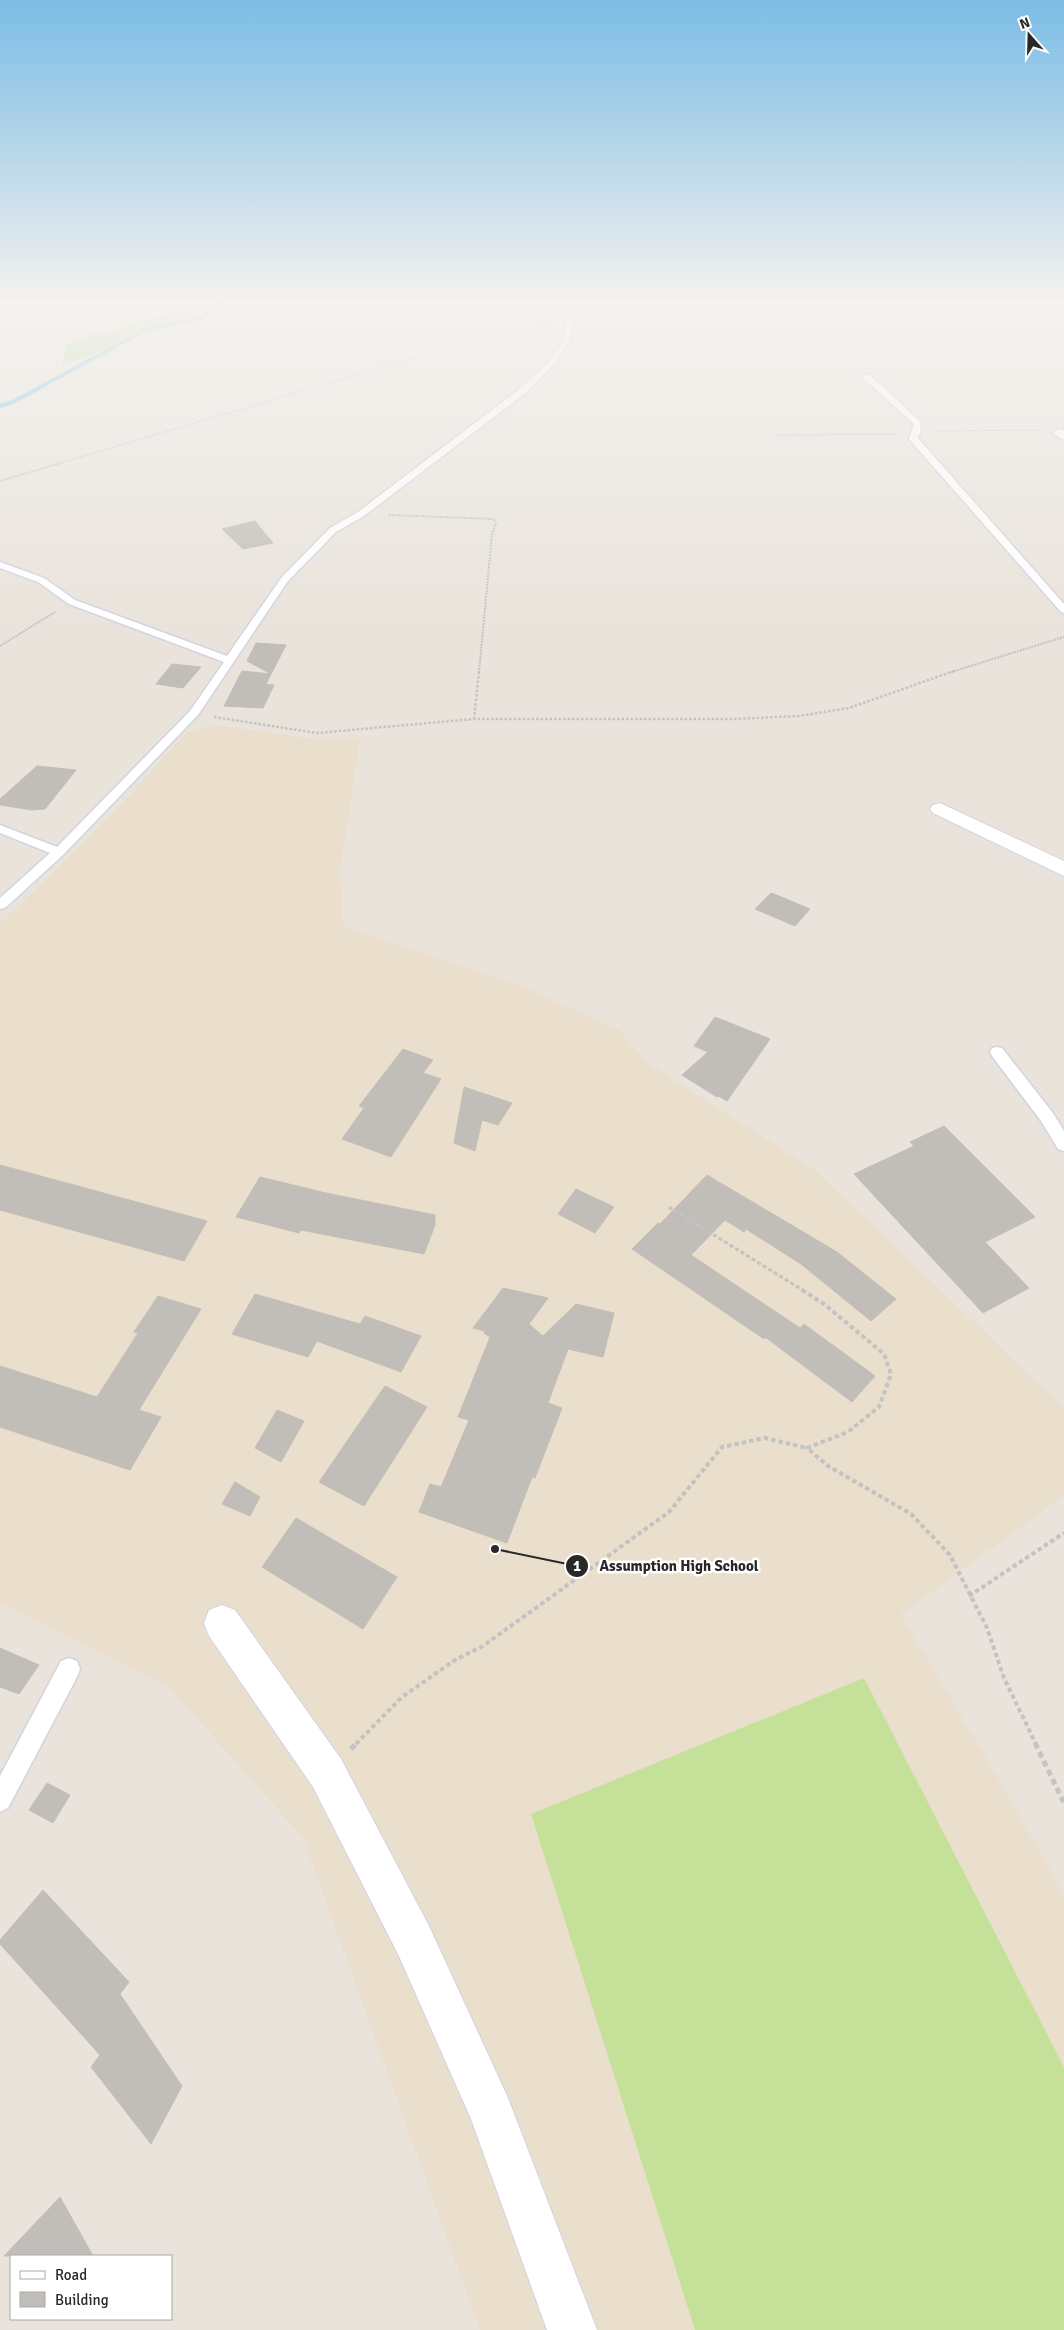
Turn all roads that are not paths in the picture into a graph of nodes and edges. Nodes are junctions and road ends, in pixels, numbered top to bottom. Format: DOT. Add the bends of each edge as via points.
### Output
graph roads {
  1 [pos="495,412"];
  2 [pos="905,412"];
  3 [pos="0,565"];
  4 [pos="1064,610"];
  5 [pos="231,661"];
  6 [pos="940,808"];
  7 [pos="0,829"];
  8 [pos="59,852"];
  9 [pos="1064,869"];
  10 [pos="0,905"];
  11 [pos="997,1052"];
  12 [pos="1064,1145"];
  13 [pos="222,1623"];
  14 [pos="69,1669"];
  15 [pos="0,1800"];
  16 [pos="572,2330"];
  1 -- 5 [label="lane" via="361,514 333,530 285,579"];
  2 -- 4 [label="lane" via="918,424 914,434"];
  3 -- 5 [label="lane" via="41,580 72,602"];
  5 -- 8 [label="lane" via="194,713"];
  6 -- 9 [label="street"];
  7 -- 8 [label="lane"];
  8 -- 10 [label="lane"];
  11 -- 12 [label="lane"];
  13 -- 16 [label="street" via="327,1773 414,1941 492,2114"];
  14 -- 15 [label="lane"];
}
